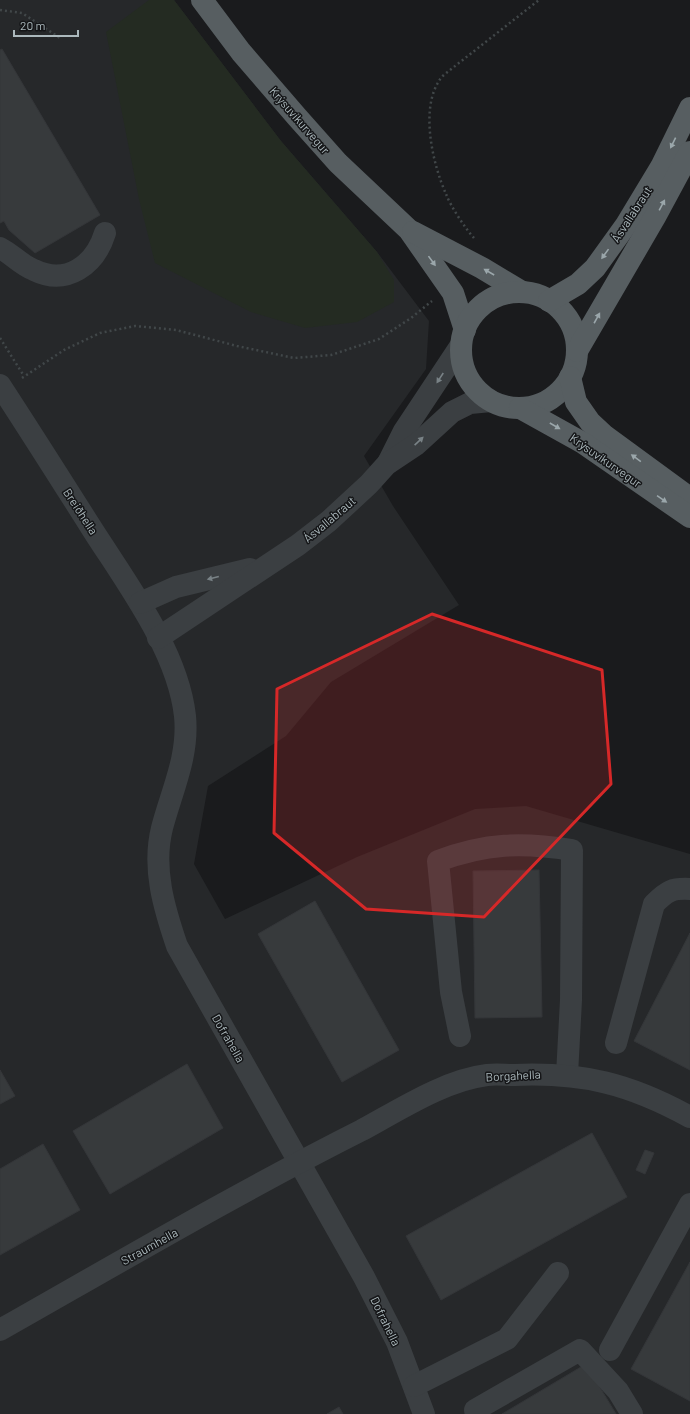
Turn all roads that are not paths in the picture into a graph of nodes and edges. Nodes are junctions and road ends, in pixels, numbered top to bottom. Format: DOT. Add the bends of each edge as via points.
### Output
graph roads {
  1 [pos="202,0"];
  2 [pos="690,108"];
  3 [pos="690,152"];
  4 [pos="409,230"];
  5 [pos="105,233"];
  6 [pos="0,248"];
  7 [pos="522,292"];
  8 [pos="549,301"];
  9 [pos="463,337"];
  10 [pos="577,351"];
  11 [pos="570,377"];
  12 [pos="1,389"];
  13 [pos="492,401"];
  14 [pos="520,408"];
  15 [pos="387,464"];
  16 [pos="690,498"];
  17 [pos="690,517"];
  18 [pos="265,565"];
  19 [pos="140,603"];
  20 [pos="158,638"];
  21 [pos="690,889"];
  22 [pos="460,1036"];
  23 [pos="616,1043"];
  24 [pos="567,1075"];
  25 [pos="690,1117"];
  26 [pos="299,1161"];
  27 [pos="690,1204"];
  28 [pos="558,1273"];
  29 [pos="0,1330"];
  30 [pos="610,1350"];
  31 [pos="414,1386"];
  32 [pos="424,1414"];
  33 [pos="476,1414"];
  34 [pos="632,1414"];
  1 -- 4 [label="main road, Krýsuvíkurvegur" via="241,52 317,140"];
  2 -- 8 [label="main road, Ásvallabraut, one-way" via="661,167 626,225 599,262 578,284"];
  10 -- 3 [label="main road, Ásvallabraut, one-way"];
  7 -- 4 [label="main road, Krýsuvíkurvegur, one-way"];
  4 -- 9 [label="main road, Krýsuvíkurvegur, one-way" via="448,286 456,302"];
  5 -- 6 [label="street" via="95,256 86,265 64,275 43,274 33,270"];
  7 -- 8 [label="main road" via="541,296"];
  7 -- 9 [label="main road" via="504,294 489,300 473,315"];
  8 -- 10 [label="main road" via="562,311 570,323"];
  9 -- 13 [label="main road" via="462,360 466,375 479,393"];
  9 -- 15 [label="street, Ásvallabraut, one-way" via="404,431"];
  10 -- 11 [label="main road"];
  11 -- 14 [label="main road" via="564,387 550,399"];
  16 -- 11 [label="main road, Krýsuvíkurvegur, one-way" via="590,422 576,402"];
  12 -- 19 [label="street, Breiðhella"];
  13 -- 14 [label="main road"];
  15 -- 13 [label="street, Ásvallabraut, one-way" via="417,444 452,412 470,403"];
  14 -- 17 [label="main road, Krýsuvíkurvegur, one-way" via="583,443"];
  15 -- 18 [label="street, Ásvallabraut" via="329,521 298,545"];
  18 -- 19 [label="street, Ásvallabraut, one-way" via="176,587"];
  18 -- 20 [label="street, Ásvallabraut"];
  19 -- 20 [label="street, Breiðhella"];
  20 -- 26 [label="street, Dofrahella" via="180,686 185,718 185,750 162,829 159,854 159,882 166,914 177,946"];
  21 -- 23 [label="street" via="675,889 654,904"];
  22 -- 24 [label="street" via="451,992 438,861 466,850 504,845 544,845 572,850 571,1000"];
  24 -- 25 [label="street, Borgahella" via="600,1080 644,1094"];
  24 -- 26 [label="street, Borgahella" via="487,1075 448,1086"];
  26 -- 29 [label="street, Straumhella"];
  26 -- 31 [label="street, Dofrahella" via="397,1342"];
  27 -- 30 [label="street"];
  28 -- 31 [label="street" via="507,1339"];
  31 -- 32 [label="street, Dofrahella"];
  33 -- 34 [label="street" via="475,1410 580,1350 618,1391"];
}
